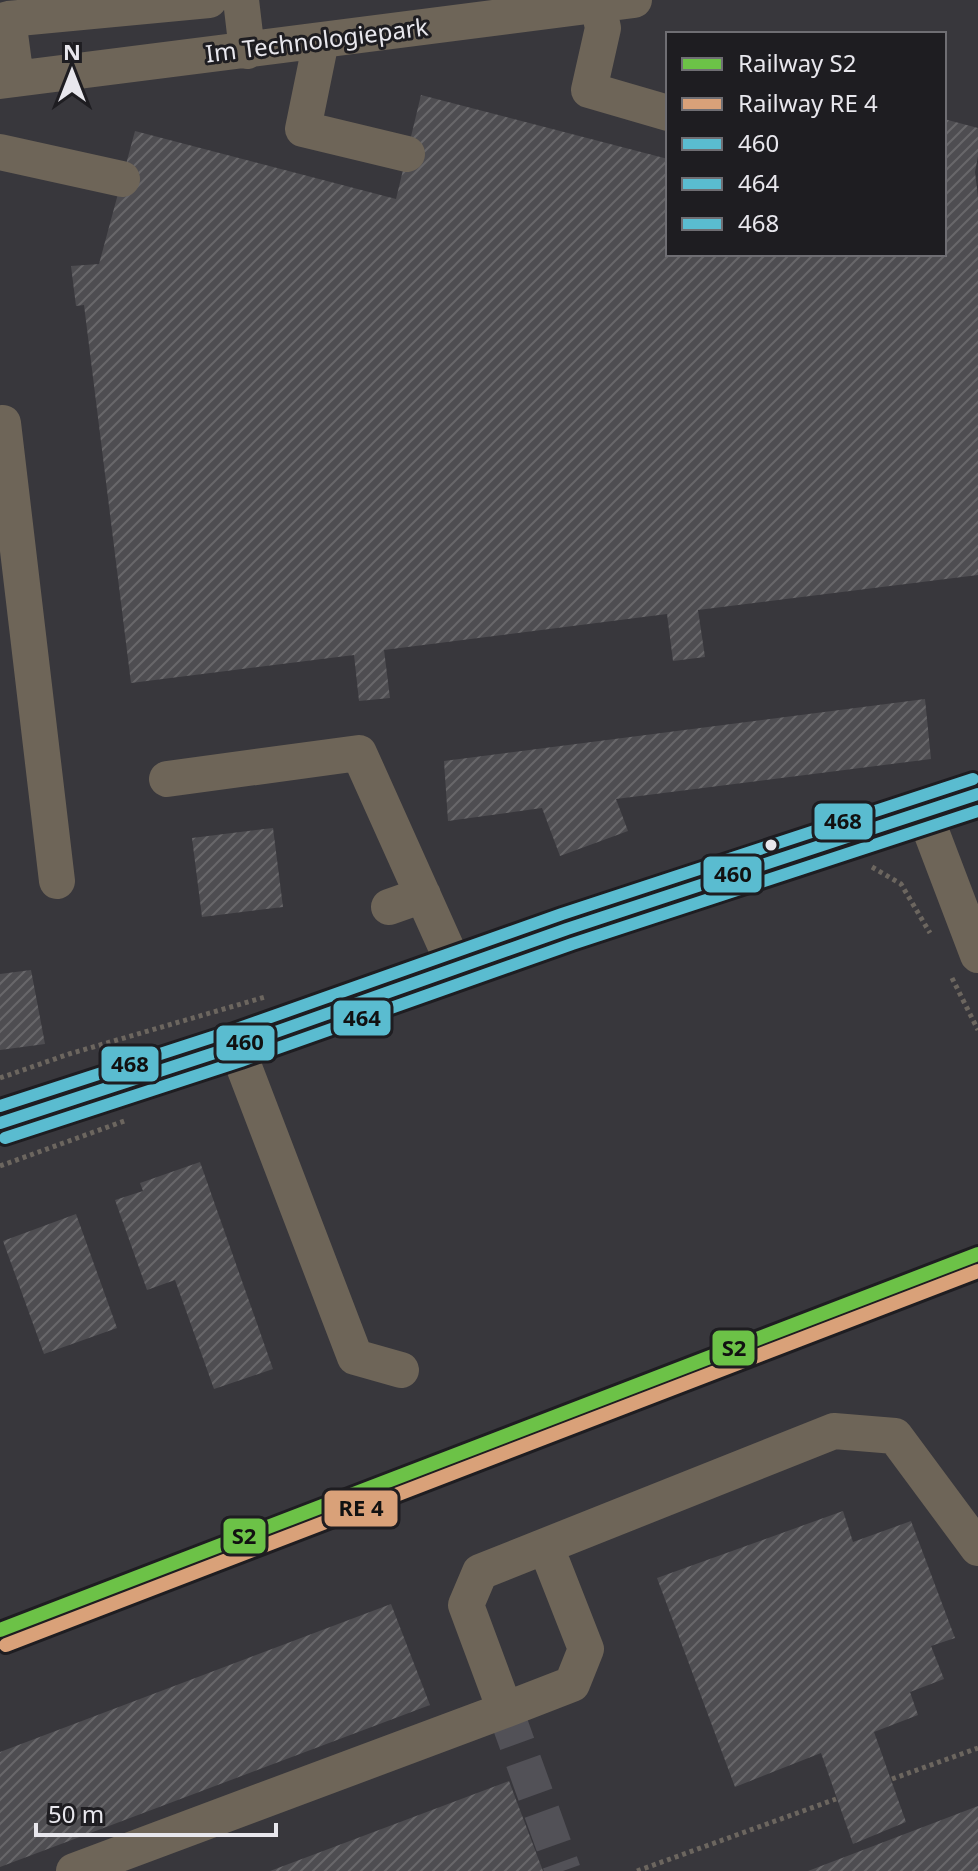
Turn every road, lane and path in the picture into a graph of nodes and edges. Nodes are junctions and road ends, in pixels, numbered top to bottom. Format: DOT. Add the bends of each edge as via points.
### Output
graph roads {
  1 [pos="209,0"];
  2 [pos="241,0"];
  3 [pos="454,0"];
  4 [pos="623,1"];
  5 [pos="523,10"];
  6 [pos="321,41"];
  7 [pos="247,51"];
  8 [pos="8,80"];
  9 [pos="666,112"];
  10 [pos="0,152"];
  11 [pos="407,154"];
  12 [pos="122,179"];
  13 [pos="3,423"];
  14 [pos="167,779"];
  15 [pos="978,794"];
  16 [pos="924,813"];
  17 [pos="872,867"];
  18 [pos="57,881"];
  19 [pos="931,934"];
  20 [pos="964,965"];
  21 [pos="455,967"];
  22 [pos="978,1030"];
  23 [pos="236,1046"];
  24 [pos="0,1123"];
  25 [pos="401,1370"];
  26 [pos="546,1547"];
  27 [pos="978,1548"];
  28 [pos="505,1710"];
  29 [pos="978,1748"];
  30 [pos="892,1779"];
  31 [pos="836,1799"];
  32 [pos="74,1871"];
  33 [pos="637,1871"];
  1 -- 8 [label="street" via="8,19"];
  2 -- 7 [label="street"];
  3 -- 5 [label="street"];
  4 -- 5 [label="street, Im Technologiepark"];
  4 -- 9 [label="street" via="603,28 589,90"];
  5 -- 6 [label="street, Im Technologiepark"];
  6 -- 7 [label="street, Im Technologiepark"];
  6 -- 11 [label="street" via="303,129"];
  7 -- 8 [label="street, Im Technologiepark"];
  10 -- 12 [label="street"];
  13 -- 18 [label="street"];
  14 -- 21 [label="street" via="359,753 406,901"];
  15 -- 16 [label="street"];
  16 -- 20 [label="street"];
  16 -- 21 [label="street"];
  17 -- 19 [label="path" via="901,884"];
  20 -- 22 [label="path"];
  21 -- 23 [label="street"];
  23 -- 24 [label="street"];
  23 -- 25 [label="street" via="355,1357"];
  26 -- 27 [label="street" via="834,1431 895,1436"];
  26 -- 28 [label="street" via="480,1572 466,1605"];
  26 -- 28 [label="street" via="586,1649 572,1684"];
  28 -- 32 [label="street"];
  29 -- 30 [label="path"];
  31 -- 33 [label="path"];
}
